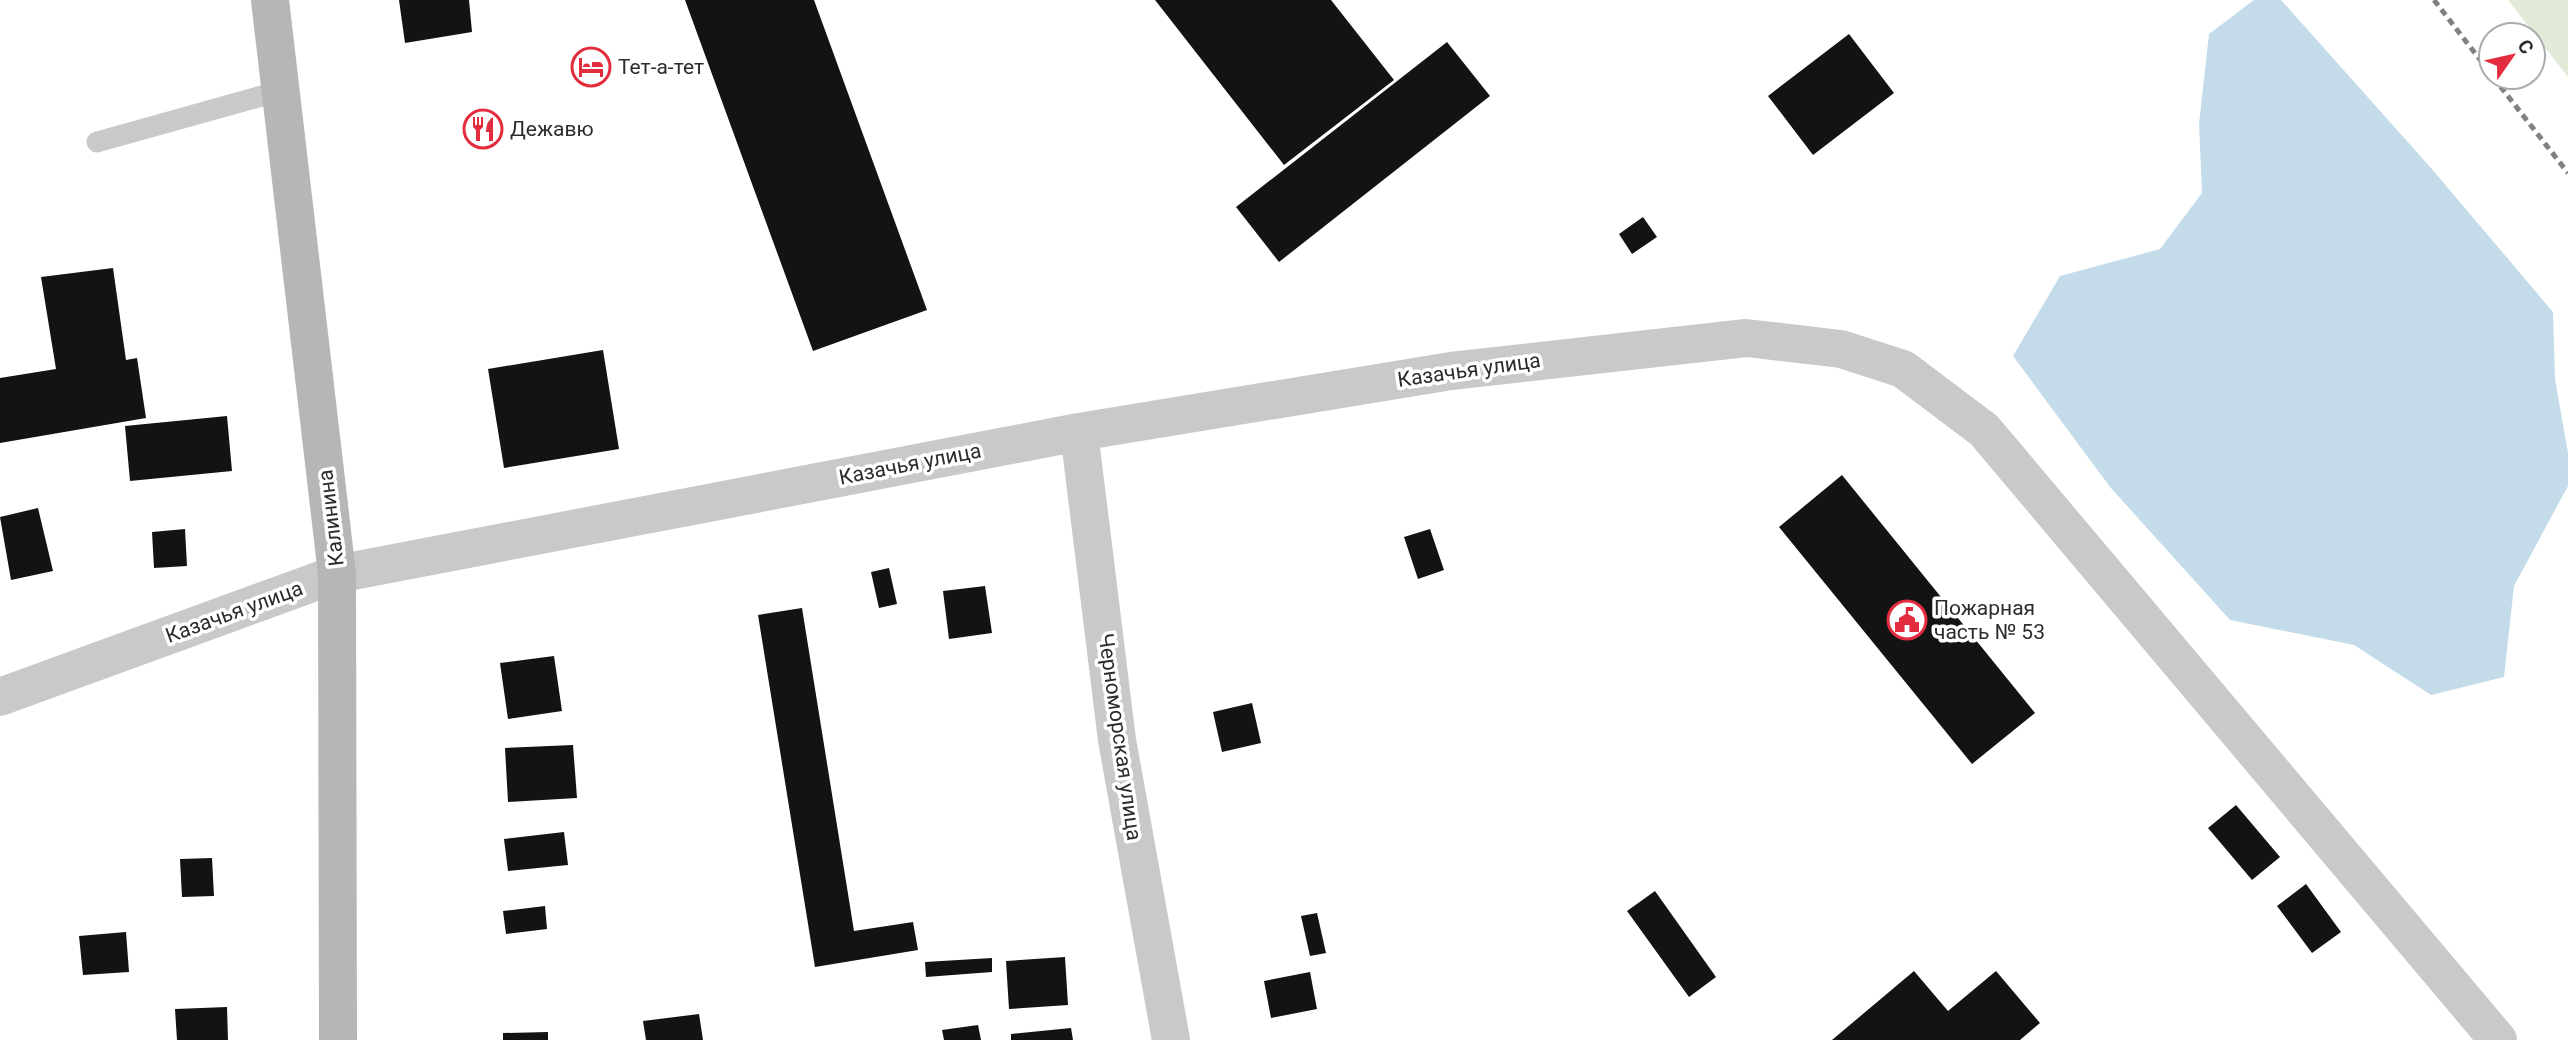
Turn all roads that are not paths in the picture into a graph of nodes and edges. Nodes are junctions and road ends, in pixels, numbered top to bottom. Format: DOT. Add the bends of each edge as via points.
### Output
graph roads {
  1 [pos="270,0"];
  2 [pos="280,91"];
  3 [pos="97,142"];
  4 [pos="1079,432"];
  5 [pos="337,574"];
  6 [pos="0,697"];
  7 [pos="338,1040"];
  8 [pos="1171,1040"];
  9 [pos="2498,1040"];
  1 -- 2 [label="street, Калинина"];
  2 -- 3 [label="lane"];
  2 -- 5 [label="street, Калинина"];
  4 -- 5 [label="street, Казачья улица"];
  4 -- 8 [label="street, Черноморская улица" via="1117,740"];
  4 -- 9 [label="street, Казачья улица" via="1451,371 1732,339 1841,349 1903,369 1984,430"];
  5 -- 6 [label="street, Казачья улица"];
  5 -- 7 [label="street, Калинина"];
}
